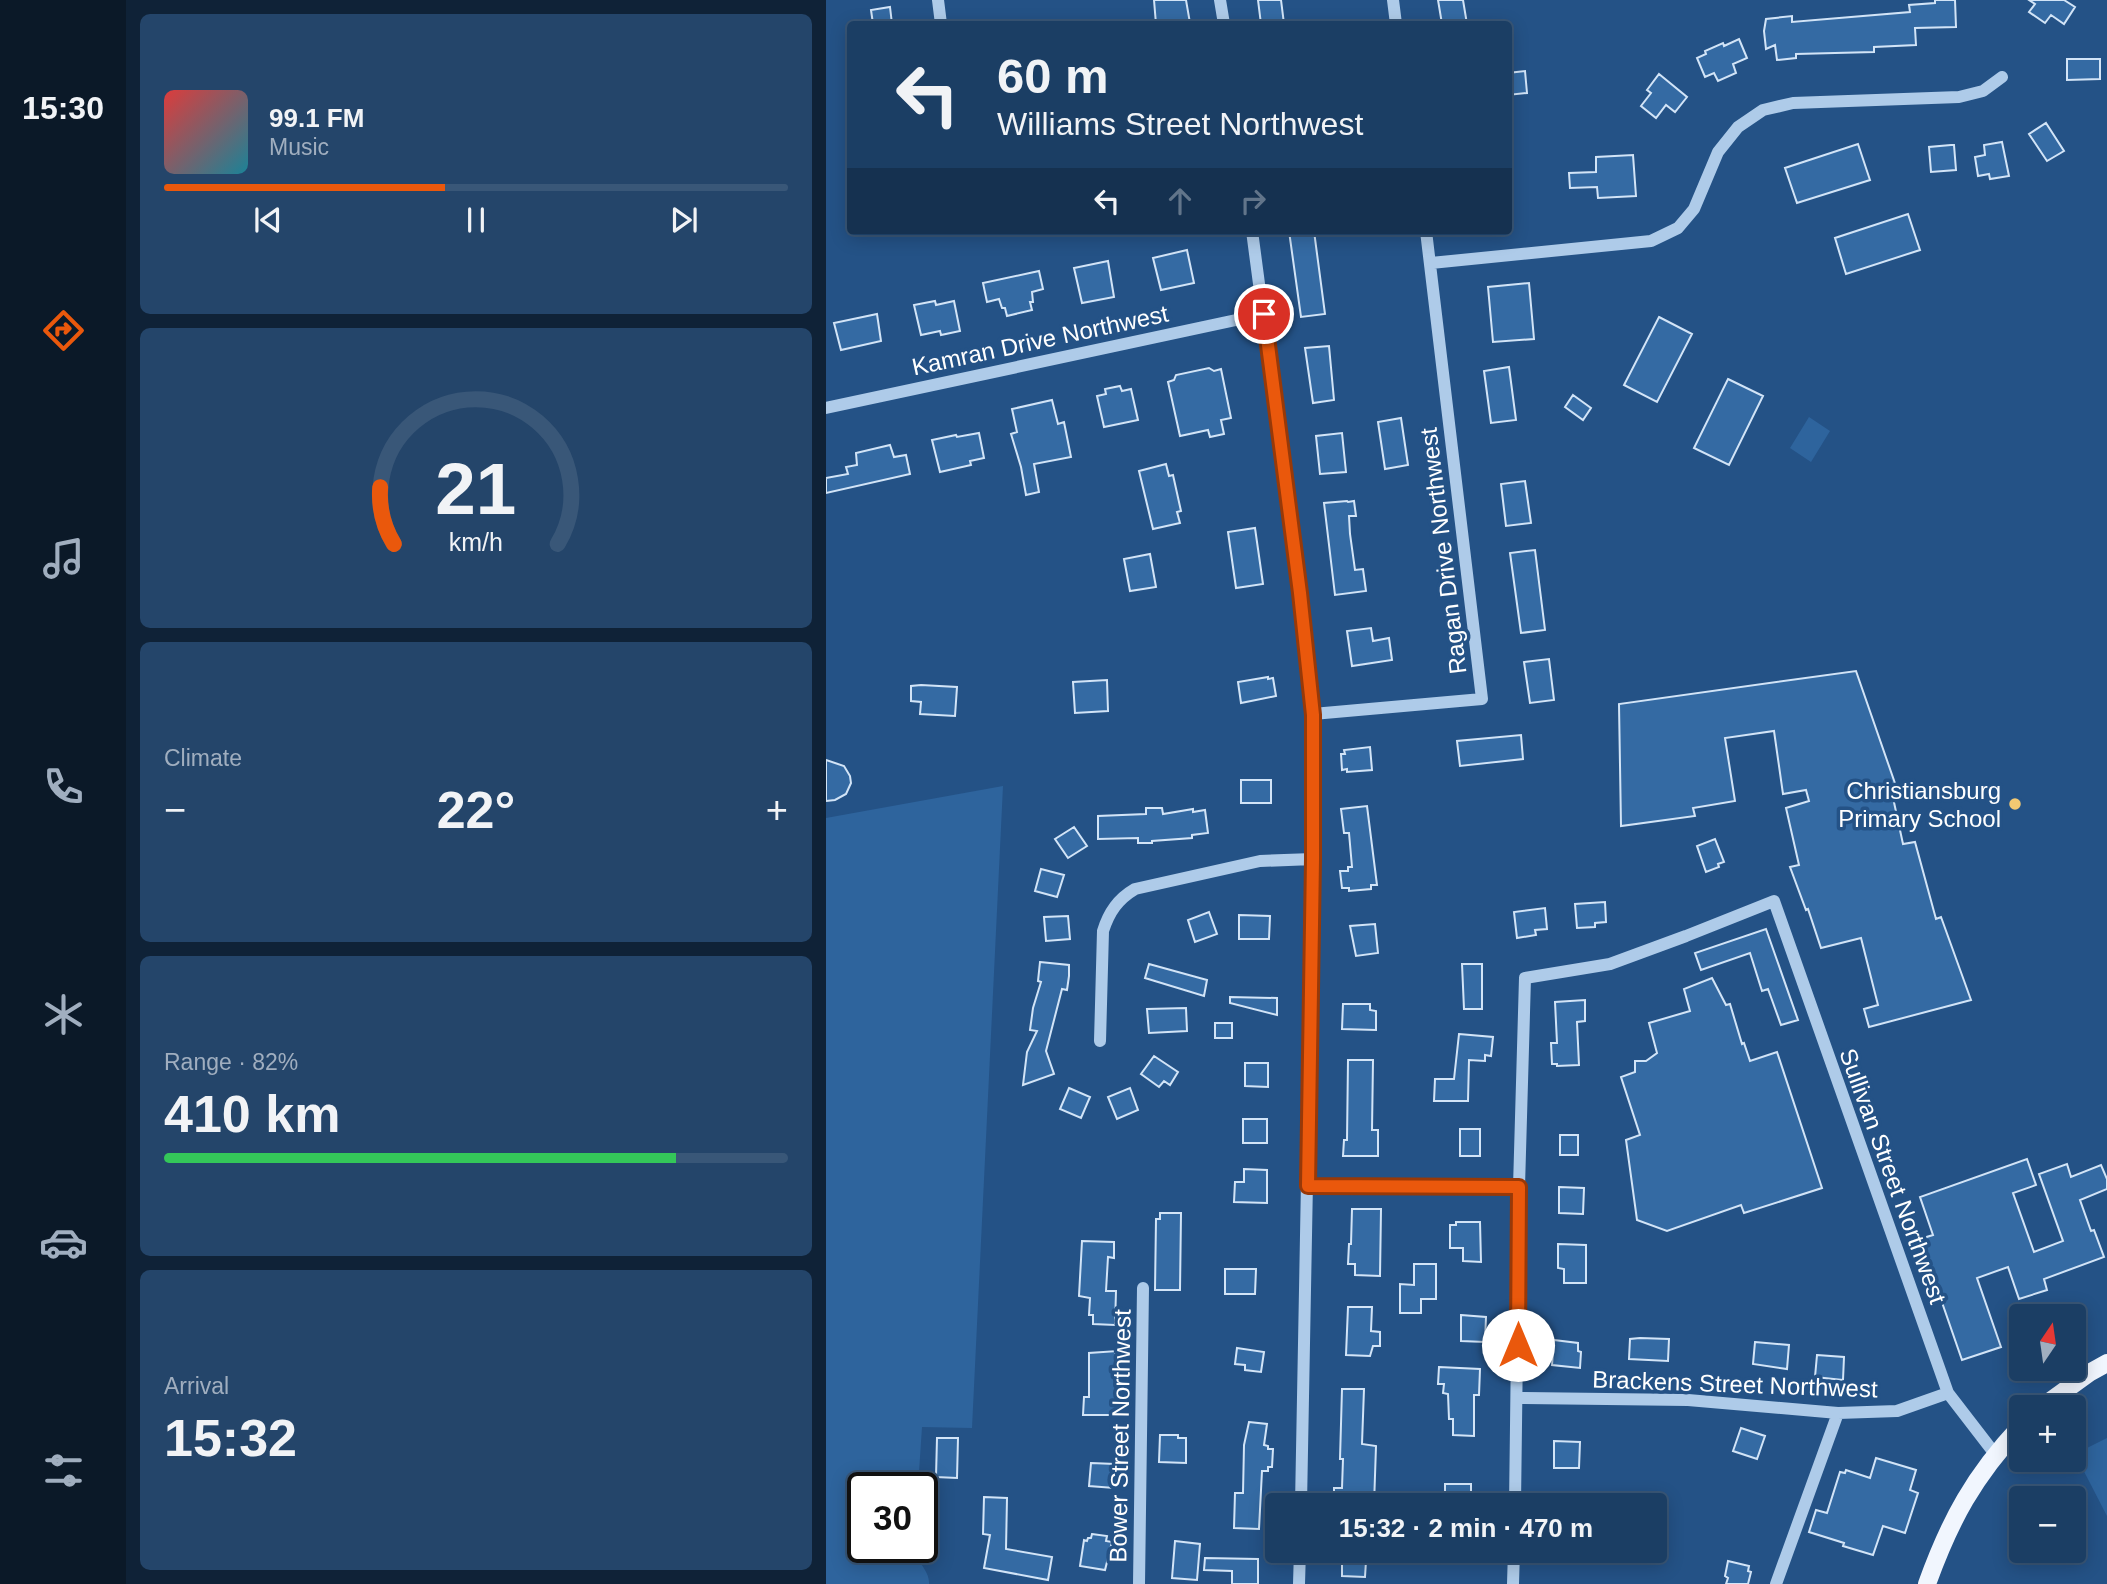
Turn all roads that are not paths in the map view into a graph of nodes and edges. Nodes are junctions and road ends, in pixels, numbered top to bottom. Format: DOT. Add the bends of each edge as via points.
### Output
graph roads {
  1 [pos="938,0"];
  2 [pos="1220,0"];
  3 [pos="1392,0"];
  4 [pos="941,21"];
  5 [pos="1224,21"];
  6 [pos="1396,21"];
  7 [pos="2002,77"];
  8 [pos="1253,235"];
  9 [pos="1427,235"];
  10 [pos="1431,263"];
  11 [pos="1264,314"];
  12 [pos="826,408"];
  13 [pos="1313,715"];
  14 [pos="1313,859"];
  15 [pos="1100,1041"];
  16 [pos="1308,1186"];
  17 [pos="1519,1187"];
  18 [pos="1143,1288"];
  19 [pos="2107,1363"];
  20 [pos="1948,1394"];
  21 [pos="2059,1395"];
  22 [pos="1518,1398"];
  23 [pos="1838,1413"];
  24 [pos="2009,1439"];
  25 [pos="1995,1454"];
  26 [pos="1301,1493"];
  27 [pos="1515,1493"];
  28 [pos="1300,1563"];
  29 [pos="1514,1563"];
  30 [pos="1139,1584"];
  31 [pos="1299,1584"];
  32 [pos="1513,1584"];
  33 [pos="1776,1584"];
  34 [pos="1927,1584"];
  1 -- 4 [label="street"];
  2 -- 5 [label="street"];
  3 -- 6 [label="street"];
  7 -- 10 [label="street" via="1983,91 1959,97 1793,103 1763,110 1738,127 1718,152 1694,209 1678,228 1651,241"];
  8 -- 11 [label="street"];
  9 -- 10 [label="street, Ragan Drive Northwest"];
  10 -- 13 [label="street, Ragan Drive Northwest" via="1482,699"];
  11 -- 12 [label="street, Kamran Drive Northwest"];
  11 -- 13 [label="street"];
  13 -- 14 [label="street"];
  14 -- 15 [label="street" via="1260,861 1124,895 1103,931"];
  14 -- 16 [label="street"];
  16 -- 17 [label="street"];
  16 -- 26 [label="street"];
  17 -- 20 [label="street, Sullivan Street Northwest" via="1525,978 1610,964 1774,901"];
  17 -- 22 [label="street"];
  18 -- 30 [label="street, Bower Street Northwest"];
  19 -- 21 [label="main road"];
  20 -- 23 [label="street, Brackens Street Northwest" via="1897,1411"];
  20 -- 25 [label="street, Sullivan Street Northwest"];
  22 -- 23 [label="street, Brackens Street Northwest" via="1688,1400"];
  22 -- 27 [label="street"];
  23 -- 33 [label="street"];
  24 -- 25 [label="main road"];
  25 -- 34 [label="main road" via="1950,1526"];
  28 -- 31 [label="street"];
  29 -- 32 [label="street"];
}
